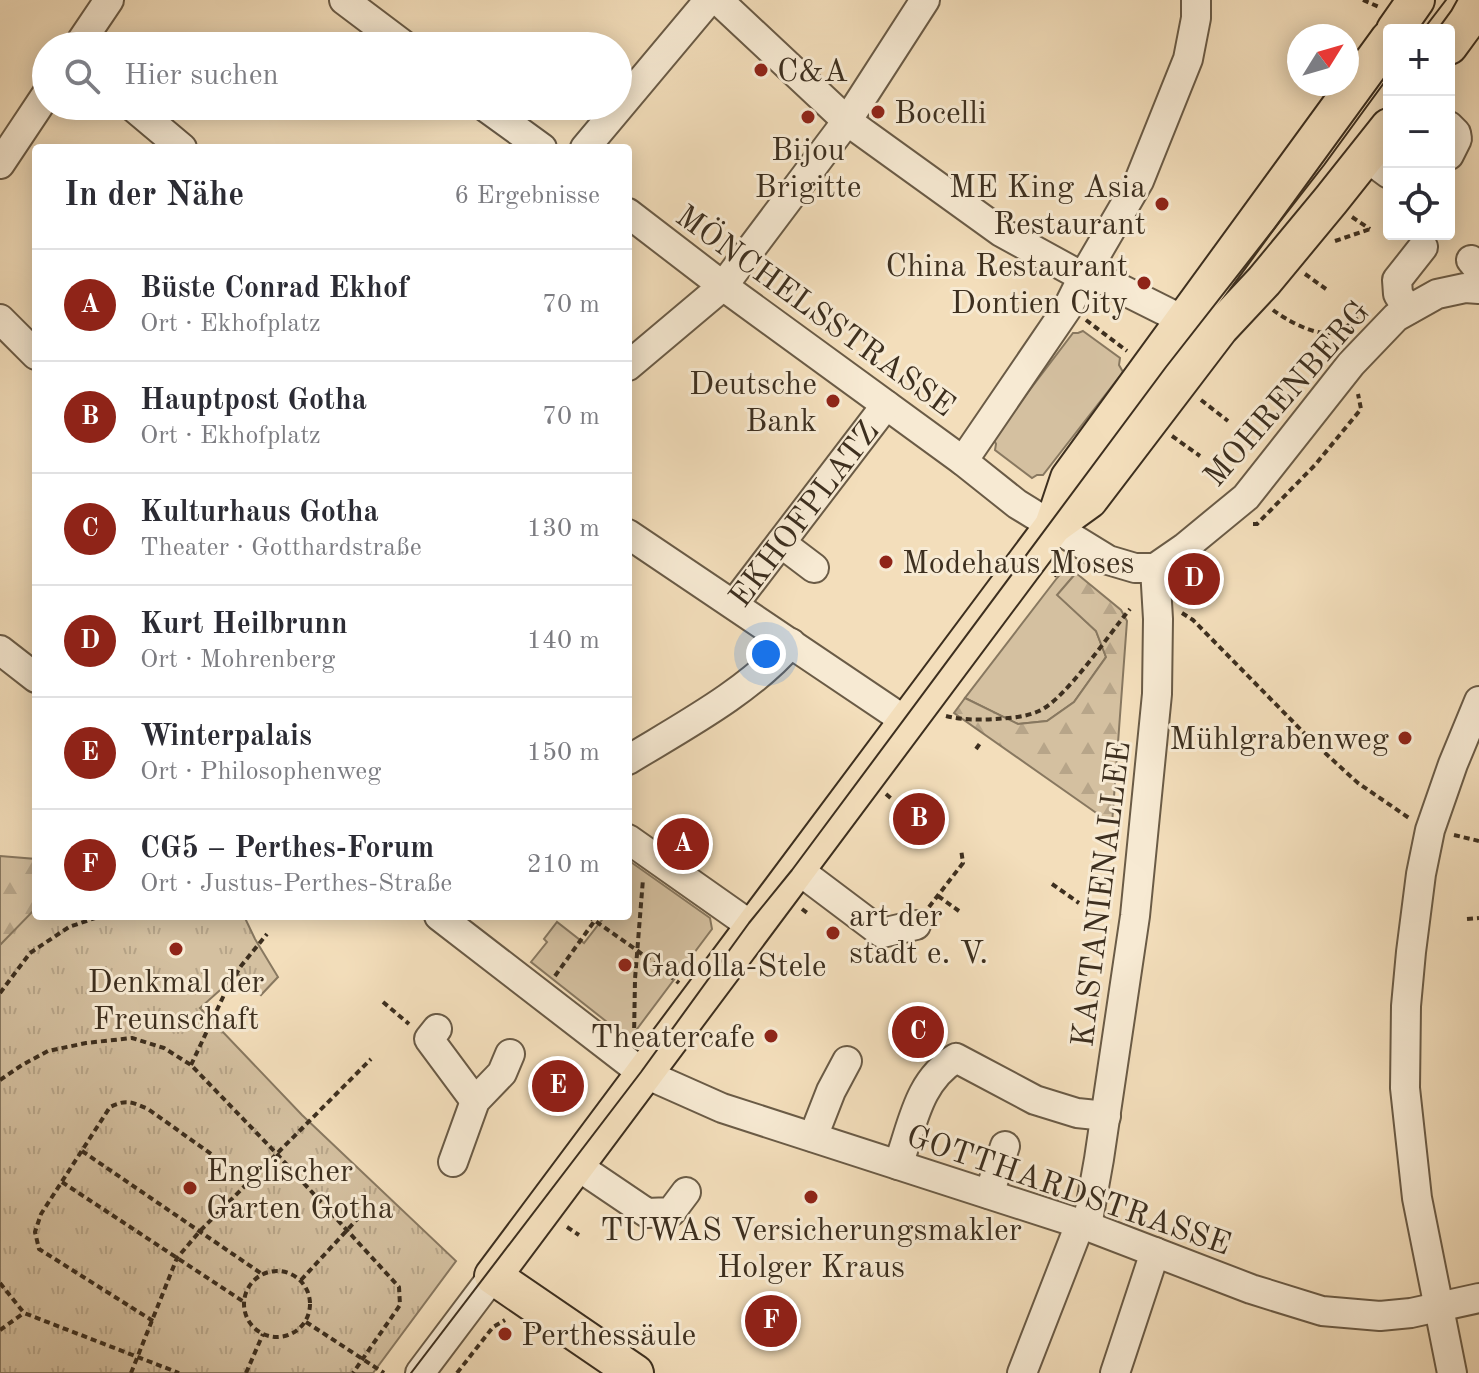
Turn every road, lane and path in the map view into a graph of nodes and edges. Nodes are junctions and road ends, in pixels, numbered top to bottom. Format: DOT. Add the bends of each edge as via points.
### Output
graph roads {
  1 [pos="109,0"];
  2 [pos="344,0"];
  3 [pos="709,0"];
  4 [pos="718,0"];
  5 [pos="925,0"];
  6 [pos="1196,0"];
  7 [pos="1416,0"];
  8 [pos="1399,24"];
  9 [pos="87,32"];
  10 [pos="386,32"];
  11 [pos="1383,48"];
  12 [pos="632,92"];
  13 [pos="32,116"];
  14 [pos="149,120"];
  15 [pos="608,120"];
  16 [pos="847,121"];
  17 [pos="503,137"];
  18 [pos="177,144"];
  19 [pos="528,144"];
  20 [pos="588,144"];
  21 [pos="1383,146"];
  22 [pos="0,164"];
  23 [pos="1377,166"];
  24 [pos="632,216"];
  25 [pos="1362,223"];
  26 [pos="1336,242"];
  27 [pos="1423,247"];
  28 [pos="1302,271"];
  29 [pos="1083,277"];
  30 [pos="723,286"];
  31 [pos="1326,289"];
  32 [pos="1479,289"];
  33 [pos="1068,307"];
  34 [pos="1408,310"];
  35 [pos="1195,316"];
  36 [pos="0,319"];
  37 [pos="32,351"];
  38 [pos="1137,359"];
  39 [pos="632,363"];
  40 [pos="1199,399"];
  41 [pos="886,405"];
  42 [pos="1228,421"];
  43 [pos="1171,434"];
  44 [pos="1200,456"];
  45 [pos="963,461"];
  46 [pos="1053,526"];
  47 [pos="632,537"];
  48 [pos="781,543"];
  49 [pos="814,568"];
  50 [pos="1155,568"];
  51 [pos="734,604"];
  52 [pos="1130,609"];
  53 [pos="1158,609"];
  54 [pos="791,643"];
  55 [pos="0,650"];
  56 [pos="32,675"];
  57 [pos="1479,701"];
  58 [pos="899,716"];
  59 [pos="946,716"];
  60 [pos="981,742"];
  61 [pos="976,749"];
  62 [pos="632,758"];
  63 [pos="886,794"];
  64 [pos="893,800"];
  65 [pos="1430,830"];
  66 [pos="636,846"];
  67 [pos="961,849"];
  68 [pos="797,869"];
  69 [pos="1052,884"];
  70 [pos="938,896"];
  71 [pos="1079,903"];
  72 [pos="802,909"];
  73 [pos="959,911"];
  74 [pos="810,915"];
  75 [pos="1479,918"];
  76 [pos="1467,919"];
  77 [pos="89,920"];
  78 [pos="444,920"];
  79 [pos="595,920"];
  80 [pos="597,920"];
  81 [pos="916,925"];
  82 [pos="753,927"];
  83 [pos="267,934"];
  84 [pos="638,951"];
  85 [pos="0,993"];
  86 [pos="541,995"];
  87 [pos="700,999"];
  88 [pos="383,1002"];
  89 [pos="408,1022"];
  90 [pos="437,1029"];
  91 [pos="510,1054"];
  92 [pos="640,1057"];
  93 [pos="371,1059"];
  94 [pos="847,1061"];
  95 [pos="191,1065"];
  96 [pos="0,1080"];
  97 [pos="475,1101"];
  98 [pos="1106,1116"];
  99 [pos="813,1137"];
  100 [pos="1005,1146"];
  101 [pos="82,1151"];
  102 [pos="277,1154"];
  103 [pos="453,1162"];
  104 [pos="576,1165"];
  105 [pos="898,1165"];
  106 [pos="249,1181"];
  107 [pos="62,1182"];
  108 [pos="686,1192"];
  109 [pos="989,1194"];
  110 [pos="374,1201"];
  111 [pos="1083,1225"];
  112 [pos="567,1227"];
  113 [pos="346,1230"];
  114 [pos="200,1231"];
  115 [pos="579,1235"];
  116 [pos="1155,1252"];
  117 [pos="177,1258"];
  118 [pos="262,1274"];
  119 [pos="493,1276"];
  120 [pos="301,1280"];
  121 [pos="0,1283"];
  122 [pos="1479,1298"];
  123 [pos="244,1302"];
  124 [pos="1440,1306"];
  125 [pos="24,1313"];
  126 [pos="153,1321"];
  127 [pos="306,1321"];
  128 [pos="493,1327"];
  129 [pos="0,1330"];
  130 [pos="263,1334"];
  131 [pos="137,1357"];
  132 [pos="363,1359"];
  133 [pos="131,1373"];
  134 [pos="179,1373"];
  135 [pos="246,1373"];
  136 [pos="353,1373"];
  137 [pos="384,1373"];
  138 [pos="420,1373"];
  139 [pos="457,1373"];
  140 [pos="635,1373"];
  141 [pos="1022,1373"];
  142 [pos="1115,1373"];
  143 [pos="1452,1373"];
  1 -- 9 [label="street"];
  2 -- 10 [label="street"];
  3 -- 12 [label="street"];
  4 -- 16 [label="street"];
  5 -- 16 [label="street"];
  6 -- 29 [label="street" via="1188,59 1139,181"];
  7 -- 8 [label="main road"];
  11 -- 35 [label="main road"];
  13 -- 22 [label="street"];
  14 -- 18 [label="street"];
  15 -- 20 [label="street"];
  16 -- 29 [label="street" via="1001,232"];
  16 -- 30 [label="street"];
  17 -- 19 [label="street"];
  21 -- 23 [label="main road"];
  23 -- 35 [label="main road" via="1264,281"];
  24 -- 30 [label="street, MÖNCHELSSTRASSE"];
  25 -- 26 [label="path" via="1370,229"];
  27 -- 34 [label="street" via="1397,280"];
  28 -- 31 [label="path"];
  29 -- 33 [label="street"];
  29 -- 35 [label="street"];
  30 -- 39 [label="street"];
  30 -- 41 [label="street, MÖNCHELSSTRASSE"];
  32 -- 34 [label="street, MOHRENBERG" via="1437,294"];
  33 -- 38 [label="path"];
  33 -- 45 [label="street"];
  34 -- 50 [label="street, MOHRENBERG" via="1351,364 1246,497"];
  35 -- 46 [label="main road" via="1089,500"];
  36 -- 37 [label="street"];
  40 -- 42 [label="path"];
  41 -- 45 [label="street, MÖNCHELSSTRASSE"];
  41 -- 48 [label="street, EKHOFPLATZ"];
  43 -- 44 [label="path"];
  45 -- 46 [label="street, MÖNCHELSSTRASSE"];
  46 -- 50 [label="street" via="1108,560"];
  46 -- 58 [label="main road"];
  47 -- 51 [label="street"];
  48 -- 49 [label="street"];
  48 -- 51 [label="street, EKHOFPLATZ"];
  50 -- 53 [label="street, KASTANIENALLEE"];
  51 -- 54 [label="street, EKHOFPLATZ"];
  52 -- 59 [label="path" via="1065,691 1041,711 992,719"];
  53 -- 65 [label="path" via="1177,610 1193,620 1358,783"];
  53 -- 98 [label="street, KASTANIENALLEE" via="1157,694 1135,916"];
  54 -- 58 [label="street, EKHOFPLATZ"];
  54 -- 62 [label="street, EKHOFPLATZ" via="777,660 707,713"];
  55 -- 56 [label="street"];
  57 -- 65 [label="street"];
  58 -- 68 [label="main road"];
  60 -- 61 [label="path"];
  63 -- 64 [label="path"];
  65 -- 124 [label="street" via="1411,952 1405,1088 1417,1198"];
  66 -- 82 [label="street"];
  66 -- 84 [label="path"];
  67 -- 70 [label="path" via="963,863"];
  68 -- 81 [label="street" via="882,933"];
  68 -- 82 [label="main road"];
  69 -- 71 [label="path"];
  70 -- 73 [label="path"];
  70 -- 81 [label="path"];
  72 -- 74 [label="path"];
  75 -- 76 [label="path"];
  77 -- 85 [label="path" via="30,953"];
  78 -- 86 [label="street, GOTTHARDSTRASSE"];
  79 -- 86 [label="path"];
  80 -- 84 [label="path"];
  82 -- 87 [label="main road"];
  83 -- 95 [label="path" via="241,966"];
  84 -- 87 [label="path"];
  84 -- 92 [label="path"];
  86 -- 92 [label="street, GOTTHARDSTRASSE" via="625,1060"];
  87 -- 92 [label="main road"];
  88 -- 89 [label="path"];
  90 -- 97 [label="street" via="429,1039"];
  91 -- 97 [label="street" via="502,1073"];
  92 -- 99 [label="street, GOTTHARDSTRASSE" via="722,1108"];
  92 -- 104 [label="main road"];
  93 -- 102 [label="path"];
  94 -- 99 [label="street"];
  95 -- 96 [label="path" via="164,1048 132,1038 48,1051"];
  95 -- 102 [label="path"];
  97 -- 103 [label="street"];
  98 -- 105 [label="street" via="1035,1100 956,1058 931,1079"];
  98 -- 111 [label="street, KASTANIENALLEE"];
  99 -- 105 [label="street, GOTTHARDSTRASSE"];
  100 -- 109 [label="street"];
  101 -- 106 [label="path" via="110,1107 134,1102"];
  101 -- 107 [label="path"];
  101 -- 114 [label="path"];
  102 -- 106 [label="path"];
  102 -- 113 [label="path"];
  104 -- 108 [label="street" via="647,1213 671,1212"];
  104 -- 119 [label="main road"];
  105 -- 109 [label="street, GOTTHARDSTRASSE"];
  106 -- 114 [label="path"];
  107 -- 117 [label="path"];
  107 -- 126 [label="path" via="41,1214 35,1232 39,1249"];
  109 -- 111 [label="street, GOTTHARDSTRASSE"];
  110 -- 113 [label="path"];
  111 -- 116 [label="street, GOTTHARDSTRASSE"];
  111 -- 141 [label="street, KASTANIENALLEE"];
  112 -- 115 [label="path"];
  113 -- 120 [label="path"];
  113 -- 132 [label="path" via="399,1287 400,1305"];
  114 -- 117 [label="path"];
  114 -- 118 [label="path"];
  116 -- 124 [label="street, GOTTHARDSTRASSE" via="1322,1311 1380,1316"];
  116 -- 142 [label="street"];
  117 -- 123 [label="path"];
  117 -- 126 [label="path"];
  118 -- 120 [label="path" via="282,1270"];
  118 -- 123 [label="path" via="246,1291"];
  119 -- 138 [label="street"];
  119 -- 140 [label="main road"];
  120 -- 127 [label="path" via="311,1300"];
  121 -- 125 [label="path"];
  122 -- 124 [label="street, GOTTHARDSTRASSE"];
  123 -- 130 [label="path" via="249,1321"];
  124 -- 143 [label="street"];
  125 -- 129 [label="path"];
  125 -- 131 [label="path"];
  126 -- 131 [label="path"];
  127 -- 130 [label="path" via="291,1334"];
  127 -- 132 [label="path"];
  128 -- 139 [label="path"];
  130 -- 135 [label="path"];
  131 -- 133 [label="path"];
  131 -- 134 [label="path"];
  132 -- 136 [label="path"];
  132 -- 137 [label="path"];
}
